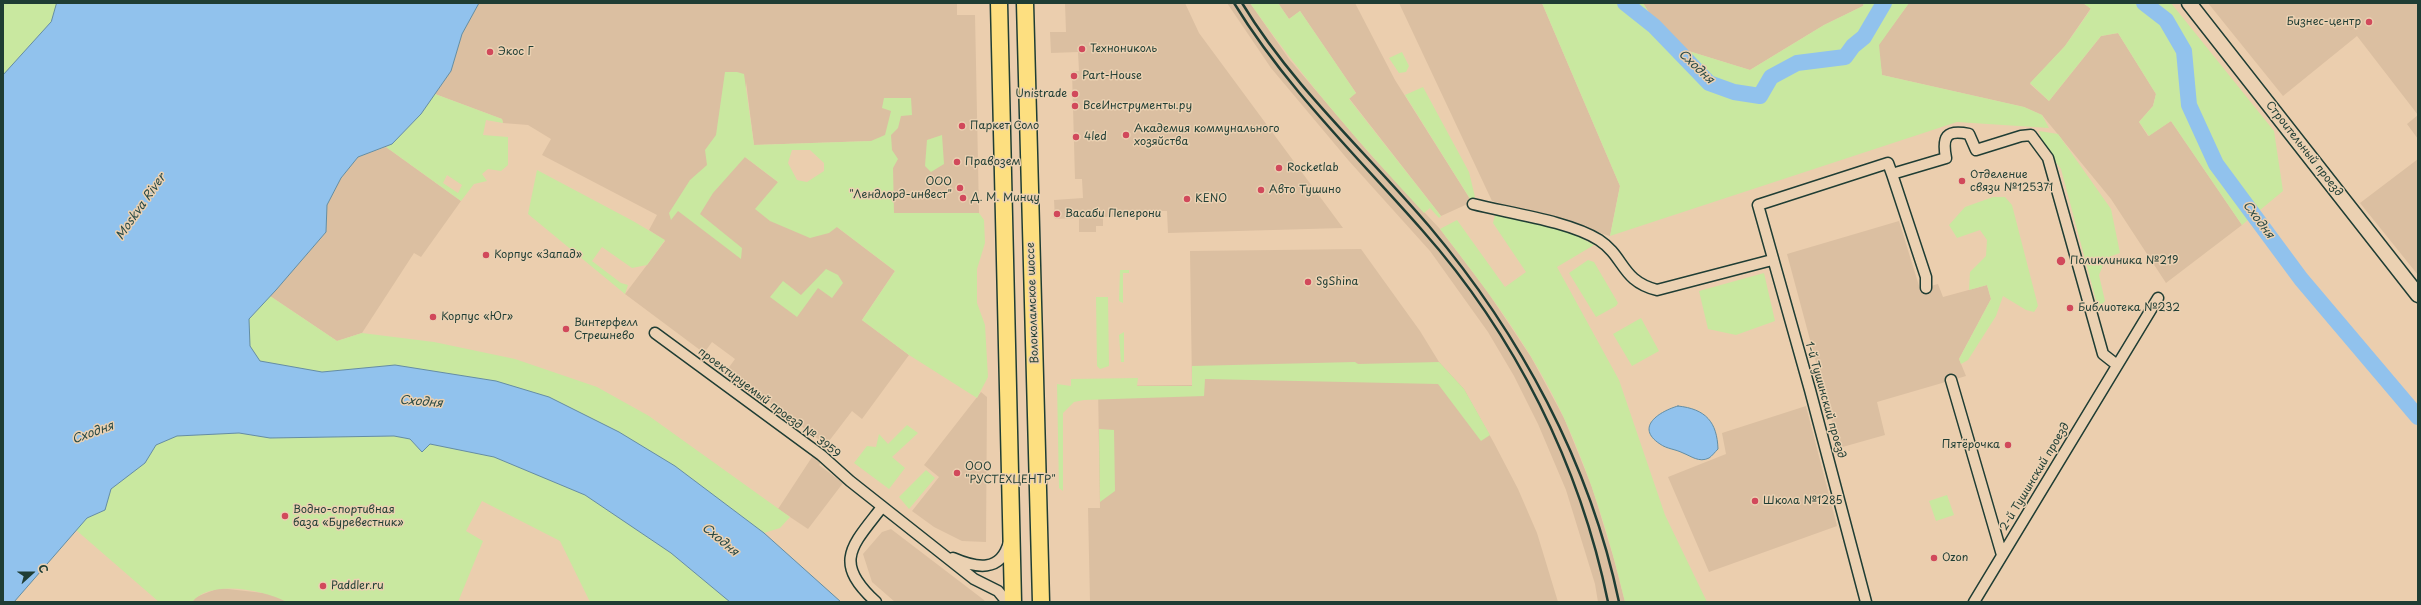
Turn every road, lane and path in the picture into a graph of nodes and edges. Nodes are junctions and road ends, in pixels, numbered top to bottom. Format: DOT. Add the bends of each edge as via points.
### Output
graph roads {
  1 [pos="999,3"];
  2 [pos="1025,3"];
  3 [pos="2189,3"];
  4 [pos="1892,174"];
  5 [pos="1473,204"];
  6 [pos="1772,260"];
  7 [pos="1926,288"];
  8 [pos="2418,295"];
  9 [pos="2158,298"];
  10 [pos="655,332"];
  11 [pos="2117,365"];
  12 [pos="1951,380"];
  13 [pos="882,506"];
  14 [pos="1011,531"];
  15 [pos="942,553"];
  16 [pos="2002,555"];
  17 [pos="1041,600"];
  18 [pos="876,602"];
  19 [pos="1008,602"];
  20 [pos="1013,602"];
  21 [pos="1866,602"];
  22 [pos="1974,602"];
  1 -- 14 [label="main road"];
  2 -- 17 [label="main road, Волоколамское шоссе"];
  3 -- 8 [label="street, Строительный проезд"];
  4 -- 6 [label="street, 1-й Тушинский проезд" via="1888,163 1758,205"];
  4 -- 7 [label="street" via="1926,277"];
  4 -- 11 [label="street" via="1946,158 1943,144 1947,136 1957,131 1969,134 1976,150 2031,135 2048,158 2104,354"];
  5 -- 6 [label="street" via="1567,227 1599,240 1622,264 1630,277 1643,286 1657,290"];
  6 -- 21 [label="street, 1-й Тушинский проезд" via="1810,390"];
  9 -- 11 [label="street, 2-й Тушинский проезд"];
  10 -- 13 [label="street, проектируемый проезд № 3959" via="821,455"];
  11 -- 16 [label="street, 2-й Тушинский проезд"];
  12 -- 16 [label="street"];
  13 -- 15 [label="street, проектируемый проезд № 3959"];
  13 -- 18 [label="street" via="854,543 850,556 856,582"];
  14 -- 15 [label="street, проектируемый проезд № 3959" via="1004,554 987,566 967,564"];
  14 -- 20 [label="main road"];
  15 -- 19 [label="street, проектируемый проезд № 3959" via="974,578 998,591"];
  16 -- 22 [label="street, 2-й Тушинский проезд"];
}
